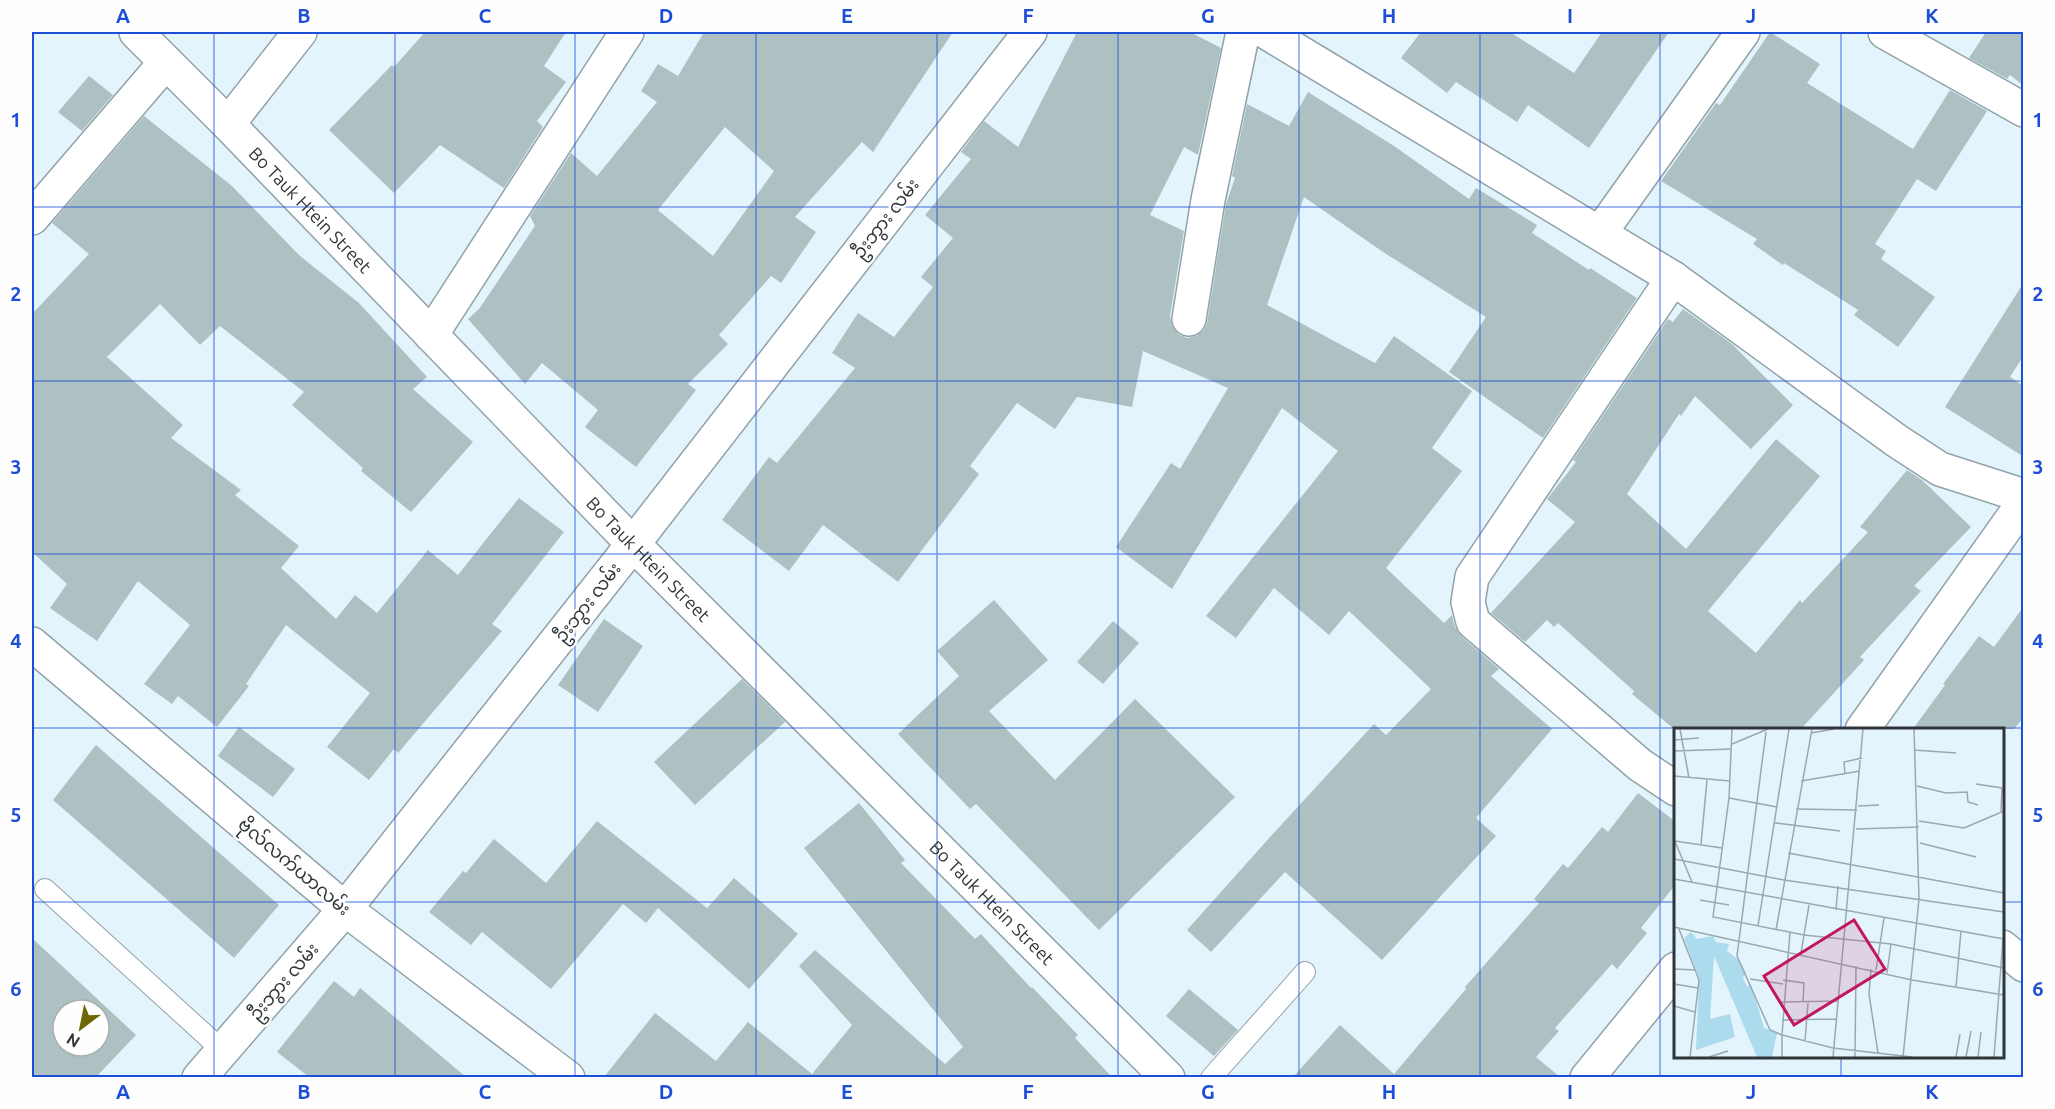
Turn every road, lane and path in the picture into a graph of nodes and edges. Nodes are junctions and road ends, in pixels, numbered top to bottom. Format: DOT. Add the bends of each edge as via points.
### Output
graph roads {
  1 [pos="136,32"];
  2 [pos="300,32"];
  3 [pos="627,32"];
  4 [pos="1030,32"];
  5 [pos="1243,32"];
  6 [pos="1266,32"];
  7 [pos="1743,32"];
  8 [pos="1885,32"];
  9 [pos="166,62"];
  10 [pos="2024,110"];
  11 [pos="228,124"];
  12 [pos="32,218"];
  13 [pos="1600,233"];
  14 [pos="1673,278"];
  15 [pos="1189,319"];
  16 [pos="431,335"];
  17 [pos="2024,496"];
  18 [pos="2024,502"];
  19 [pos="633,544"];
  20 [pos="32,644"];
  21 [pos="1863,728"];
  22 [pos="1674,788"];
  23 [pos="45,889"];
  24 [pos="345,909"];
  25 [pos="2004,948"];
  26 [pos="2024,965"];
  27 [pos="1674,971"];
  28 [pos="1305,972"];
  29 [pos="222,1050"];
  30 [pos="200,1077"];
  31 [pos="568,1077"];
  32 [pos="1168,1077"];
  33 [pos="1211,1077"];
  34 [pos="1587,1077"];
  1 -- 9 [label="street, Bo Tauk Htein Street"];
  2 -- 11 [label="street"];
  3 -- 16 [label="street"];
  4 -- 19 [label="street, ဦးဘွား လမ်း"];
  5 -- 15 [label="street" via="1208,200"];
  6 -- 13 [label="street"];
  7 -- 13 [label="street"];
  8 -- 10 [label="street"];
  9 -- 11 [label="street, Bo Tauk Htein Street"];
  9 -- 12 [label="street"];
  11 -- 16 [label="street, Bo Tauk Htein Street"];
  13 -- 14 [label="street"];
  14 -- 17 [label="street" via="1940,469"];
  14 -- 22 [label="street" via="1472,577 1468,602 1473,622 1640,765"];
  16 -- 19 [label="street, Bo Tauk Htein Street"];
  18 -- 21 [label="street"];
  19 -- 24 [label="street, ဦးဘွား လမ်း"];
  19 -- 32 [label="street, Bo Tauk Htein Street"];
  20 -- 24 [label="street, ဗိုလ်လက်ယာလမ်း"];
  23 -- 29 [label="lane"];
  24 -- 29 [label="street, ဦးဘွား လမ်း"];
  24 -- 31 [label="street, ဗိုလ်လက်ယာလမ်း"];
  25 -- 26 [label="street"];
  27 -- 34 [label="street"];
  28 -- 33 [label="lane"];
  29 -- 30 [label="street, ဦးဘွား လမ်း"];
}
